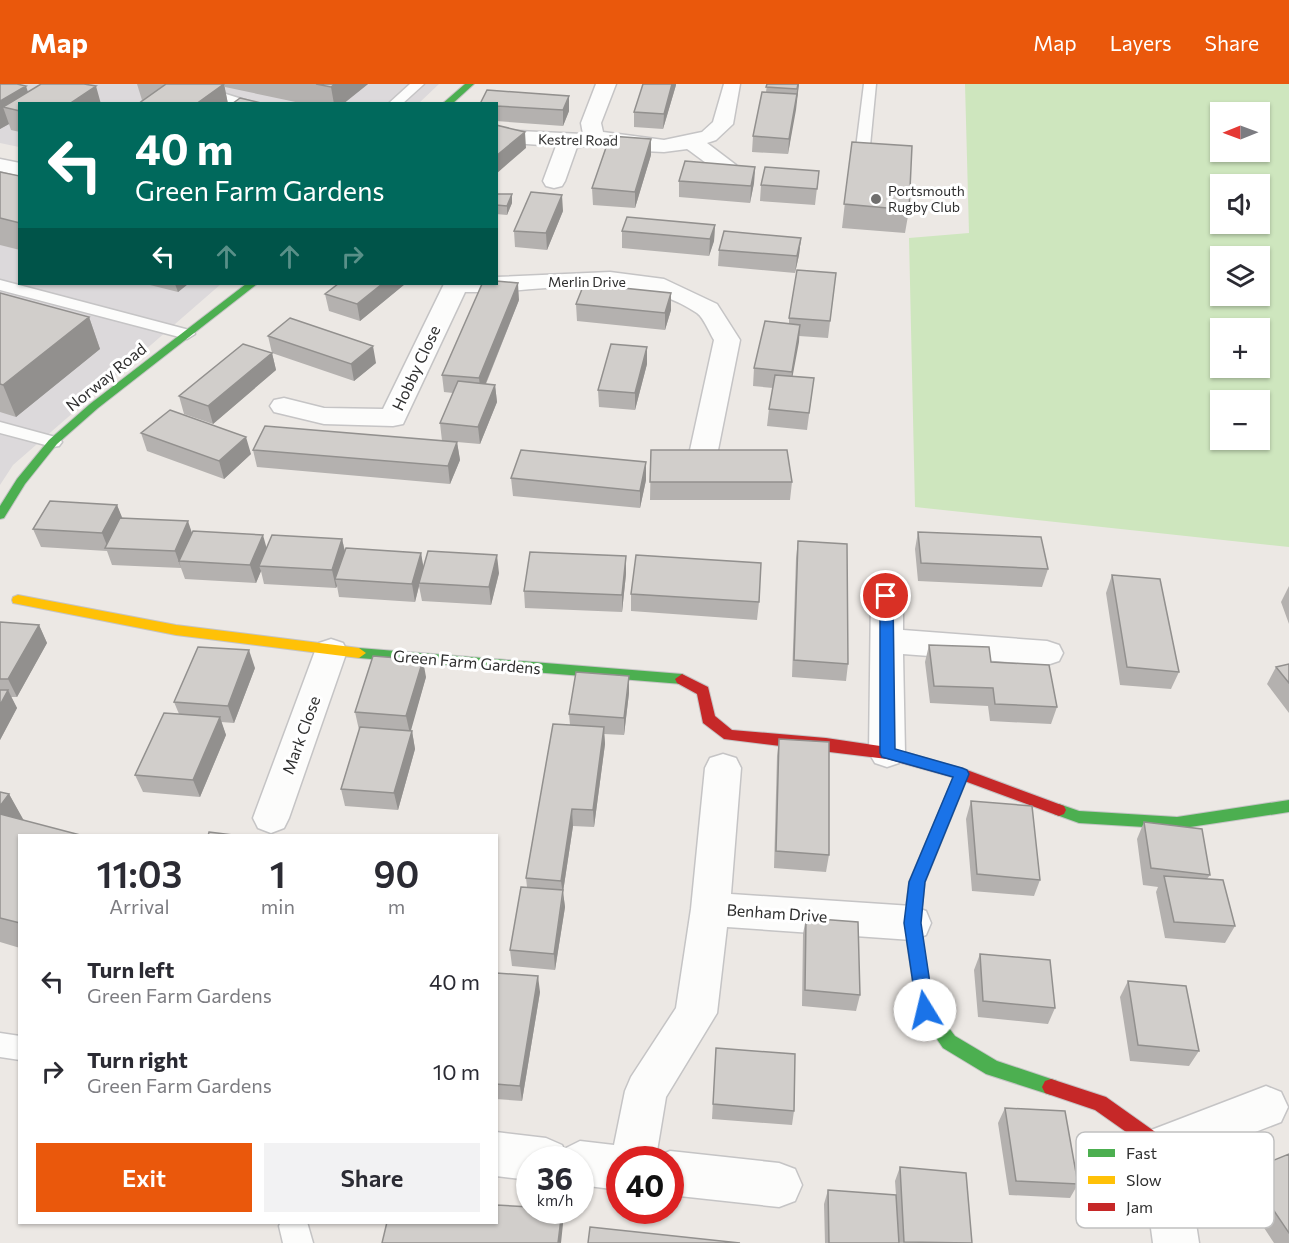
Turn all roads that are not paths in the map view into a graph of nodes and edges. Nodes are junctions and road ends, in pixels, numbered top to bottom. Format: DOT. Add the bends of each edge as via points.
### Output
graph roads {
  1 [pos="188,84"];
  2 [pos="417,84"];
  3 [pos="470,84"];
  4 [pos="606,84"];
  5 [pos="870,84"];
  6 [pos="732,86"];
  7 [pos="243,102"];
  8 [pos="396,102"];
  9 [pos="448,102"];
  10 [pos="498,135"];
  11 [pos="594,139"];
  12 [pos="568,141"];
  13 [pos="691,142"];
  14 [pos="862,156"];
  15 [pos="0,165"];
  16 [pos="726,165"];
  17 [pos="18,170"];
  18 [pos="554,182"];
  19 [pos="498,284"];
  20 [pos="0,285"];
  21 [pos="251,285"];
  22 [pos="456,285"];
  23 [pos="187,334"];
  24 [pos="284,406"];
  25 [pos="0,427"];
  26 [pos="53,442"];
  27 [pos="704,450"];
  28 [pos="0,515"];
  29 [pos="886,596"];
  30 [pos="18,600"];
  31 [pos="887,641"];
  32 [pos="331,651"];
  33 [pos="1047,653"];
  34 [pos="888,753"];
  35 [pos="723,768"];
  36 [pos="962,774"];
  37 [pos="1289,806"];
  38 [pos="271,818"];
  39 [pos="710,909"];
  40 [pos="912,923"];
  41 [pos="0,1045"];
  42 [pos="18,1048"];
  43 [pos="1266,1107"];
  44 [pos="1141,1132"];
  45 [pos="1201,1132"];
  46 [pos="636,1146"];
  47 [pos="498,1154"];
  48 [pos="516,1156"];
  49 [pos="684,1175"];
  50 [pos="779,1185"];
  51 [pos="1174,1228"];
  52 [pos="1176,1243"];
  1 -- 7 [label="lane" via="188,88 198,92"];
  2 -- 8 [label="lane"];
  3 -- 9 [label="street"];
  4 -- 11 [label="street" via="591,123"];
  5 -- 14 [label="lane"];
  6 -- 13 [label="street, Kestrel Road" via="723,124 709,136"];
  10 -- 12 [label="street, Kestrel Road"];
  11 -- 12 [label="street, Kestrel Road"];
  11 -- 13 [label="street, Kestrel Road" via="664,146"];
  12 -- 18 [label="street"];
  13 -- 16 [label="street"];
  15 -- 17 [label="street"];
  19 -- 27 [label="street, Merlin Drive" via="610,279 656,284 708,309 727,340"];
  20 -- 23 [label="lane"];
  21 -- 23 [label="street, Norway Road"];
  22 -- 24 [label="street, Hobby Close" via="393,418 324,416"];
  23 -- 26 [label="street, Norway Road"];
  25 -- 26 [label="lane"];
  26 -- 28 [label="street, Norway Road"];
  29 -- 31 [label="street"];
  30 -- 32 [label="street, Green Farm Gardens" via="176,630"];
  31 -- 33 [label="street"];
  31 -- 34 [label="street"];
  32 -- 34 [label="street, Green Farm Gardens" via="682,679 703,690 708,719 729,735"];
  32 -- 38 [label="street, Mark Close"];
  34 -- 36 [label="street, Green Farm Gardens"];
  35 -- 39 [label="street, Benham Drive"];
  36 -- 37 [label="street, Green Farm Gardens" via="1079,817 1177,823"];
  36 -- 40 [label="street" via="917,882"];
  39 -- 40 [label="street, Benham Drive"];
  39 -- 46 [label="street" via="696,1013 646,1091"];
  40 -- 44 [label="street" via="925,1010 949,1042 992,1068 1100,1103"];
  41 -- 42 [label="lane"];
  43 -- 45 [label="street"];
  47 -- 48 [label="street"];
  49 -- 50 [label="street"];
  51 -- 52 [label="street"];
}
